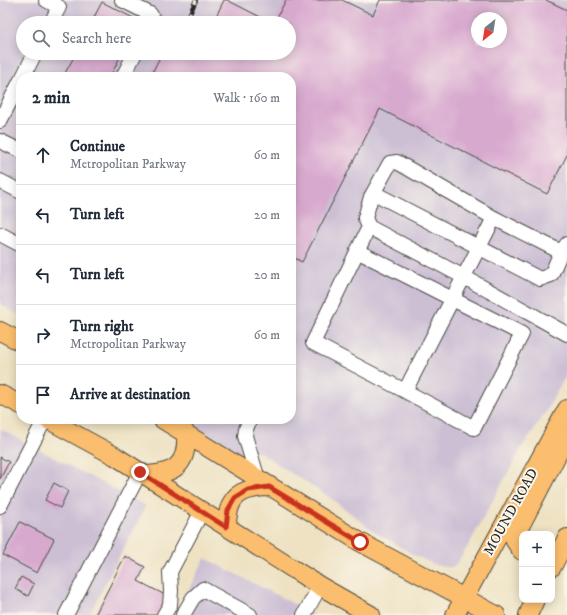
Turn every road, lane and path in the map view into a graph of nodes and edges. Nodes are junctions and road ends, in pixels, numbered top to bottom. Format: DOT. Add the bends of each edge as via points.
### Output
graph roads {
  1 [pos="46,0"];
  2 [pos="122,0"];
  3 [pos="61,4"];
  4 [pos="55,16"];
  5 [pos="151,16"];
  6 [pos="32,60"];
  7 [pos="132,60"];
  8 [pos="26,72"];
  9 [pos="126,72"];
  10 [pos="16,90"];
  11 [pos="0,120"];
  12 [pos="0,141"];
  13 [pos="16,149"];
  14 [pos="0,181"];
  15 [pos="16,189"];
  16 [pos="374,193"];
  17 [pos="494,218"];
  18 [pos="369,228"];
  19 [pos="0,234"];
  20 [pos="16,242"];
  21 [pos="479,248"];
  22 [pos="564,248"];
  23 [pos="357,251"];
  24 [pos="464,277"];
  25 [pos="453,299"];
  26 [pos="0,331"];
  27 [pos="567,334"];
  28 [pos="16,339"];
  29 [pos="406,391"];
  30 [pos="0,394"];
  31 [pos="16,402"];
  32 [pos="567,410"];
  33 [pos="43,424"];
  34 [pos="55,424"];
  35 [pos="171,424"];
  36 [pos="248,424"];
  37 [pos="186,433"];
  38 [pos="567,436"];
  39 [pos="142,474"];
  40 [pos="264,483"];
  41 [pos="0,506"];
  42 [pos="202,511"];
  43 [pos="226,527"];
  44 [pos="567,538"];
  45 [pos="519,547"];
  46 [pos="557,561"];
  47 [pos="320,586"];
  48 [pos="465,598"];
  49 [pos="534,603"];
  50 [pos="66,615"];
  51 [pos="164,615"];
  52 [pos="183,615"];
  53 [pos="250,615"];
  54 [pos="304,615"];
  55 [pos="371,615"];
  56 [pos="455,615"];
  57 [pos="496,615"];
  58 [pos="528,615"];
  1 -- 3 [label="lane"];
  2 -- 5 [label="lane"];
  3 -- 4 [label="lane"];
  6 -- 8 [label="lane"];
  7 -- 9 [label="lane"];
  10 -- 11 [label="lane"];
  12 -- 13 [label="lane"];
  14 -- 15 [label="lane"];
  16 -- 17 [label="lane" via="390,163 397,162"];
  16 -- 18 [label="lane" via="364,218"];
  16 -- 21 [label="lane"];
  17 -- 21 [label="lane"];
  17 -- 22 [label="lane"];
  18 -- 23 [label="lane"];
  18 -- 24 [label="lane"];
  19 -- 20 [label="lane"];
  21 -- 22 [label="lane" via="540,279 551,275"];
  21 -- 24 [label="lane"];
  23 -- 25 [label="lane"];
  23 -- 29 [label="lane" via="313,343"];
  24 -- 25 [label="lane"];
  24 -- 27 [label="lane"];
  25 -- 29 [label="lane"];
  25 -- 29 [label="lane" via="522,334 474,428"];
  26 -- 28 [label="main road"];
  30 -- 31 [label="main road"];
  32 -- 48 [label="main road, MOUND ROAD"];
  33 -- 41 [label="lane"];
  34 -- 39 [label="main road"];
  35 -- 37 [label="main road"];
  36 -- 40 [label="lane" via="245,436"];
  37 -- 39 [label="main road" via="186,451 180,464 166,473"];
  37 -- 40 [label="main road"];
  38 -- 45 [label="main road" via="516,534 515,542"];
  39 -- 42 [label="main road"];
  39 -- 50 [label="lane"];
  40 -- 43 [label="main road" via="235,498 228,510"];
  40 -- 48 [label="main road" via="360,542"];
  42 -- 43 [label="main road"];
  42 -- 51 [label="lane" via="170,572 170,604"];
  43 -- 47 [label="main road"];
  44 -- 46 [label="main road"];
  47 -- 54 [label="lane"];
  47 -- 55 [label="main road"];
  48 -- 56 [label="main road, MOUND ROAD"];
  48 -- 57 [label="main road"];
  49 -- 58 [label="main road"];
  52 -- 53 [label="lane" via="193,598 203,589"];
}
